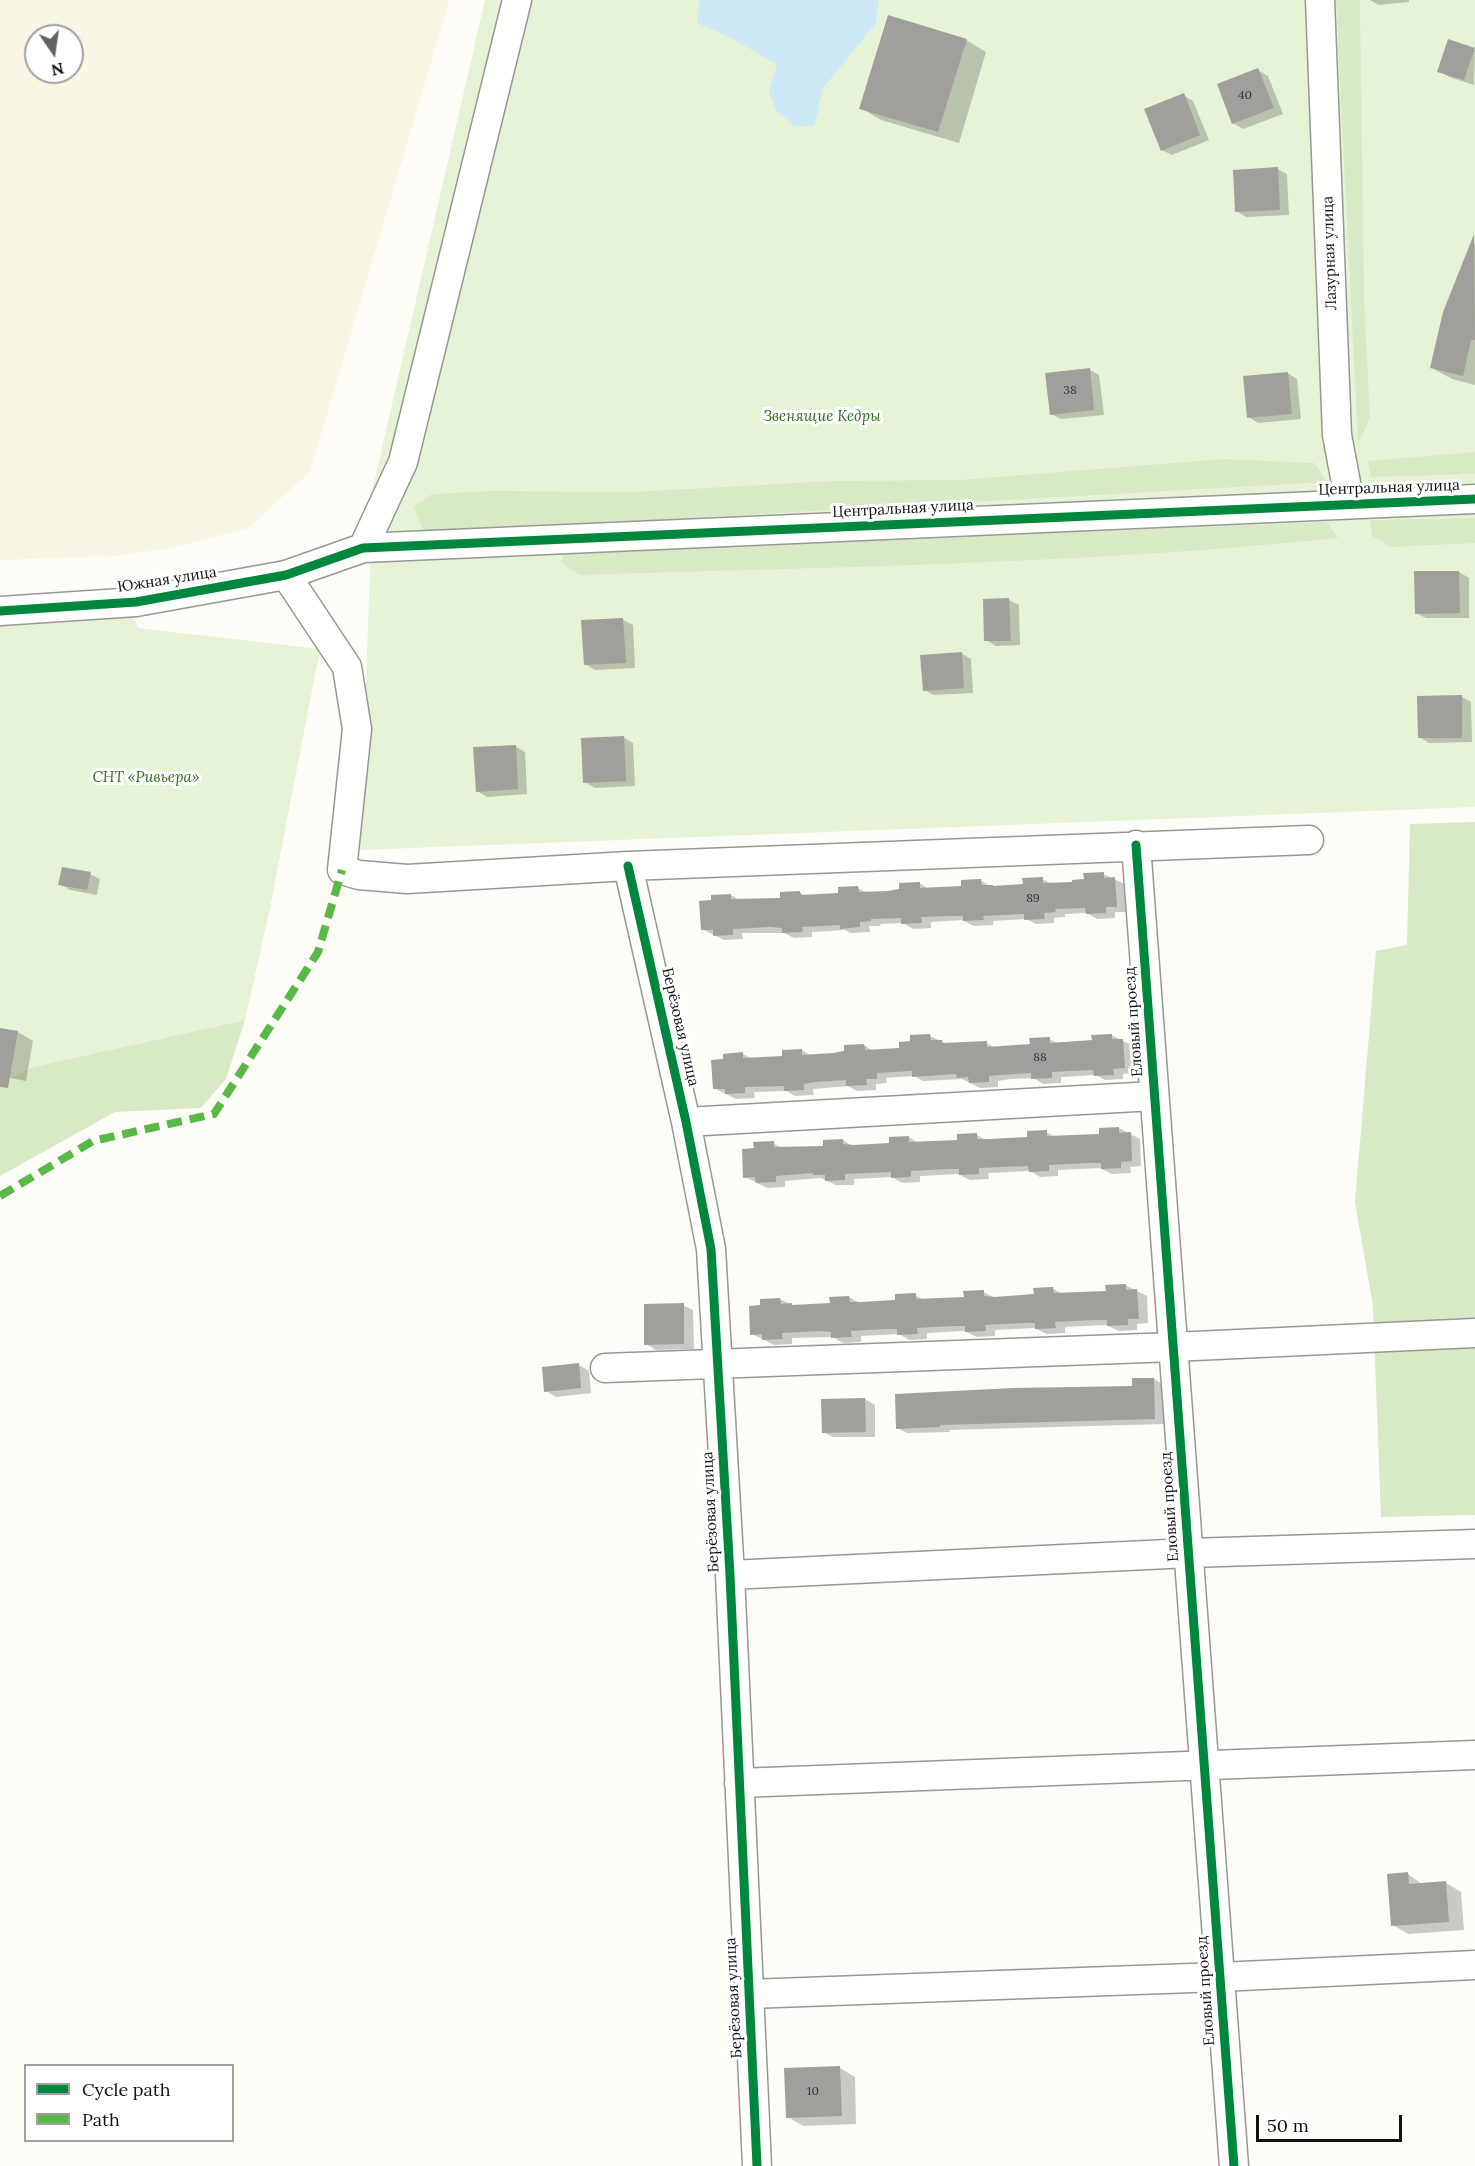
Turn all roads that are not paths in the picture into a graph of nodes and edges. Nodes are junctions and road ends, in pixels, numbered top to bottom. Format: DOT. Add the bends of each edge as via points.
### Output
graph roads {
  1 [pos="517,0"];
  2 [pos="1320,0"];
  3 [pos="1475,499"];
  4 [pos="1350,504"];
  5 [pos="363,548"];
  6 [pos="334,557"];
  7 [pos="286,575"];
  8 [pos="0,611"];
  9 [pos="1309,840"];
  10 [pos="1136,845"];
  11 [pos="628,866"];
  12 [pos="1154,1096"];
  13 [pos="686,1122"];
  14 [pos="1475,1333"];
  15 [pos="1173,1347"];
  16 [pos="718,1364"];
  17 [pos="605,1368"];
  18 [pos="1475,1544"];
  19 [pos="1189,1554"];
  20 [pos="730,1575"];
  21 [pos="1475,1755"];
  22 [pos="1204,1766"];
  23 [pos="739,1783"];
  24 [pos="1475,1965"];
  25 [pos="1220,1977"];
  26 [pos="749,1994"];
  27 [pos="757,2166"];
  28 [pos="1234,2166"];
  1 -- 5 [label="street" via="403,462"];
  2 -- 4 [label="street, Лазурная улица" via="1336,435"];
  3 -- 4 [label="street, Центральная улица"];
  4 -- 5 [label="street, Центральная улица"];
  5 -- 6 [label="street, Центральная улица"];
  6 -- 7 [label="street, Южная улица"];
  7 -- 8 [label="street, Южная улица" via="136,602"];
  7 -- 11 [label="street" via="346,667 357,729 342,870 407,879"];
  9 -- 10 [label="street"];
  10 -- 11 [label="street"];
  10 -- 12 [label="street, Еловый проезд"];
  11 -- 13 [label="street, Берёзовая улица"];
  12 -- 13 [label="street"];
  12 -- 15 [label="street, Еловый проезд"];
  13 -- 16 [label="street, Берёзовая улица" via="711,1249"];
  14 -- 15 [label="street"];
  15 -- 16 [label="street"];
  15 -- 19 [label="street, Еловый проезд"];
  16 -- 17 [label="street"];
  16 -- 20 [label="street, Берёзовая улица"];
  18 -- 19 [label="street"];
  19 -- 20 [label="street"];
  19 -- 22 [label="street, Еловый проезд"];
  20 -- 23 [label="street, Берёзовая улица"];
  21 -- 22 [label="street"];
  22 -- 23 [label="street"];
  22 -- 25 [label="street, Еловый проезд"];
  23 -- 26 [label="street, Берёзовая улица"];
  24 -- 25 [label="street"];
  25 -- 26 [label="street"];
  25 -- 28 [label="street, Еловый проезд"];
  26 -- 27 [label="street, Берёзовая улица"];
}
